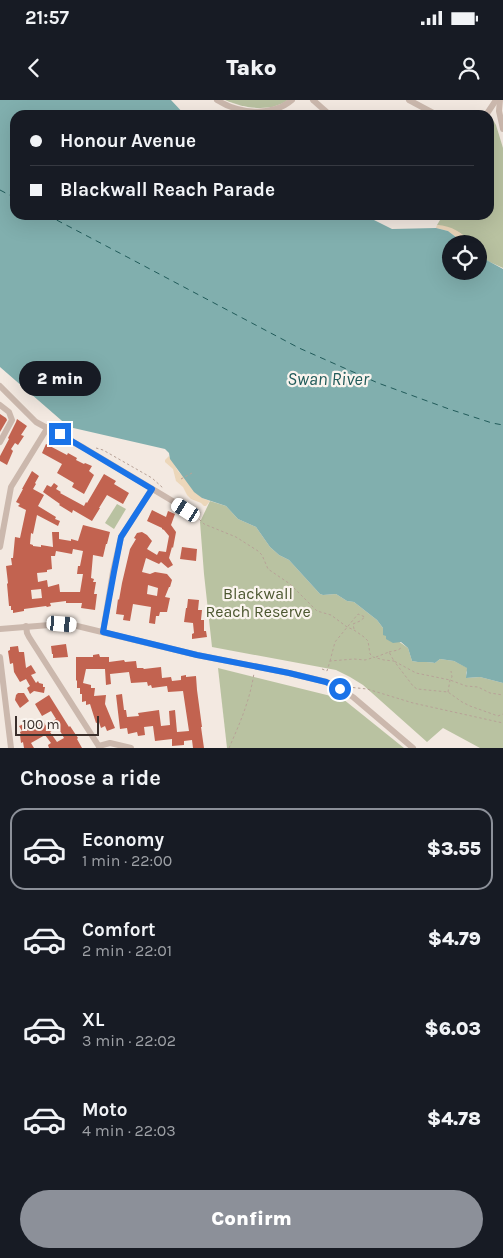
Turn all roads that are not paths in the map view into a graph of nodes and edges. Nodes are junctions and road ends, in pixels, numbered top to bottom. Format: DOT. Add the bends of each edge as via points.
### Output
graph roads {
  1 [pos="217,100"];
  2 [pos="292,100"];
  3 [pos="313,100"];
  4 [pos="409,100"];
  5 [pos="500,100"];
  6 [pos="240,110"];
  7 [pos="272,110"];
  8 [pos="324,110"];
  9 [pos="428,110"];
  10 [pos="503,129"];
  11 [pos="0,386"];
  12 [pos="0,405"];
  13 [pos="48,427"];
  14 [pos="0,442"];
  15 [pos="152,489"];
  16 [pos="186,506"];
  17 [pos="0,547"];
  18 [pos="26,626"];
  19 [pos="0,629"];
  20 [pos="103,632"];
  21 [pos="0,657"];
  22 [pos="99,747"];
  23 [pos="11,748"];
  24 [pos="131,748"];
  25 [pos="413,748"];
  1 -- 6 [label="street"];
  2 -- 7 [label="street"];
  3 -- 8 [label="street"];
  4 -- 9 [label="street"];
  5 -- 10 [label="street"];
  11 -- 13 [label="street" via="36,422"];
  12 -- 14 [label="street" via="9,412 12,420"];
  13 -- 15 [label="street"];
  13 -- 17 [label="street" via="11,487"];
  15 -- 16 [label="street"];
  15 -- 20 [label="street" via="121,537"];
  18 -- 19 [label="street"];
  18 -- 20 [label="street" via="68,624"];
  18 -- 22 [label="street" via="29,637"];
  20 -- 25 [label="street" via="326,682 353,697"];
  21 -- 23 [label="street"];
  22 -- 24 [label="street" via="110,744"];
}
